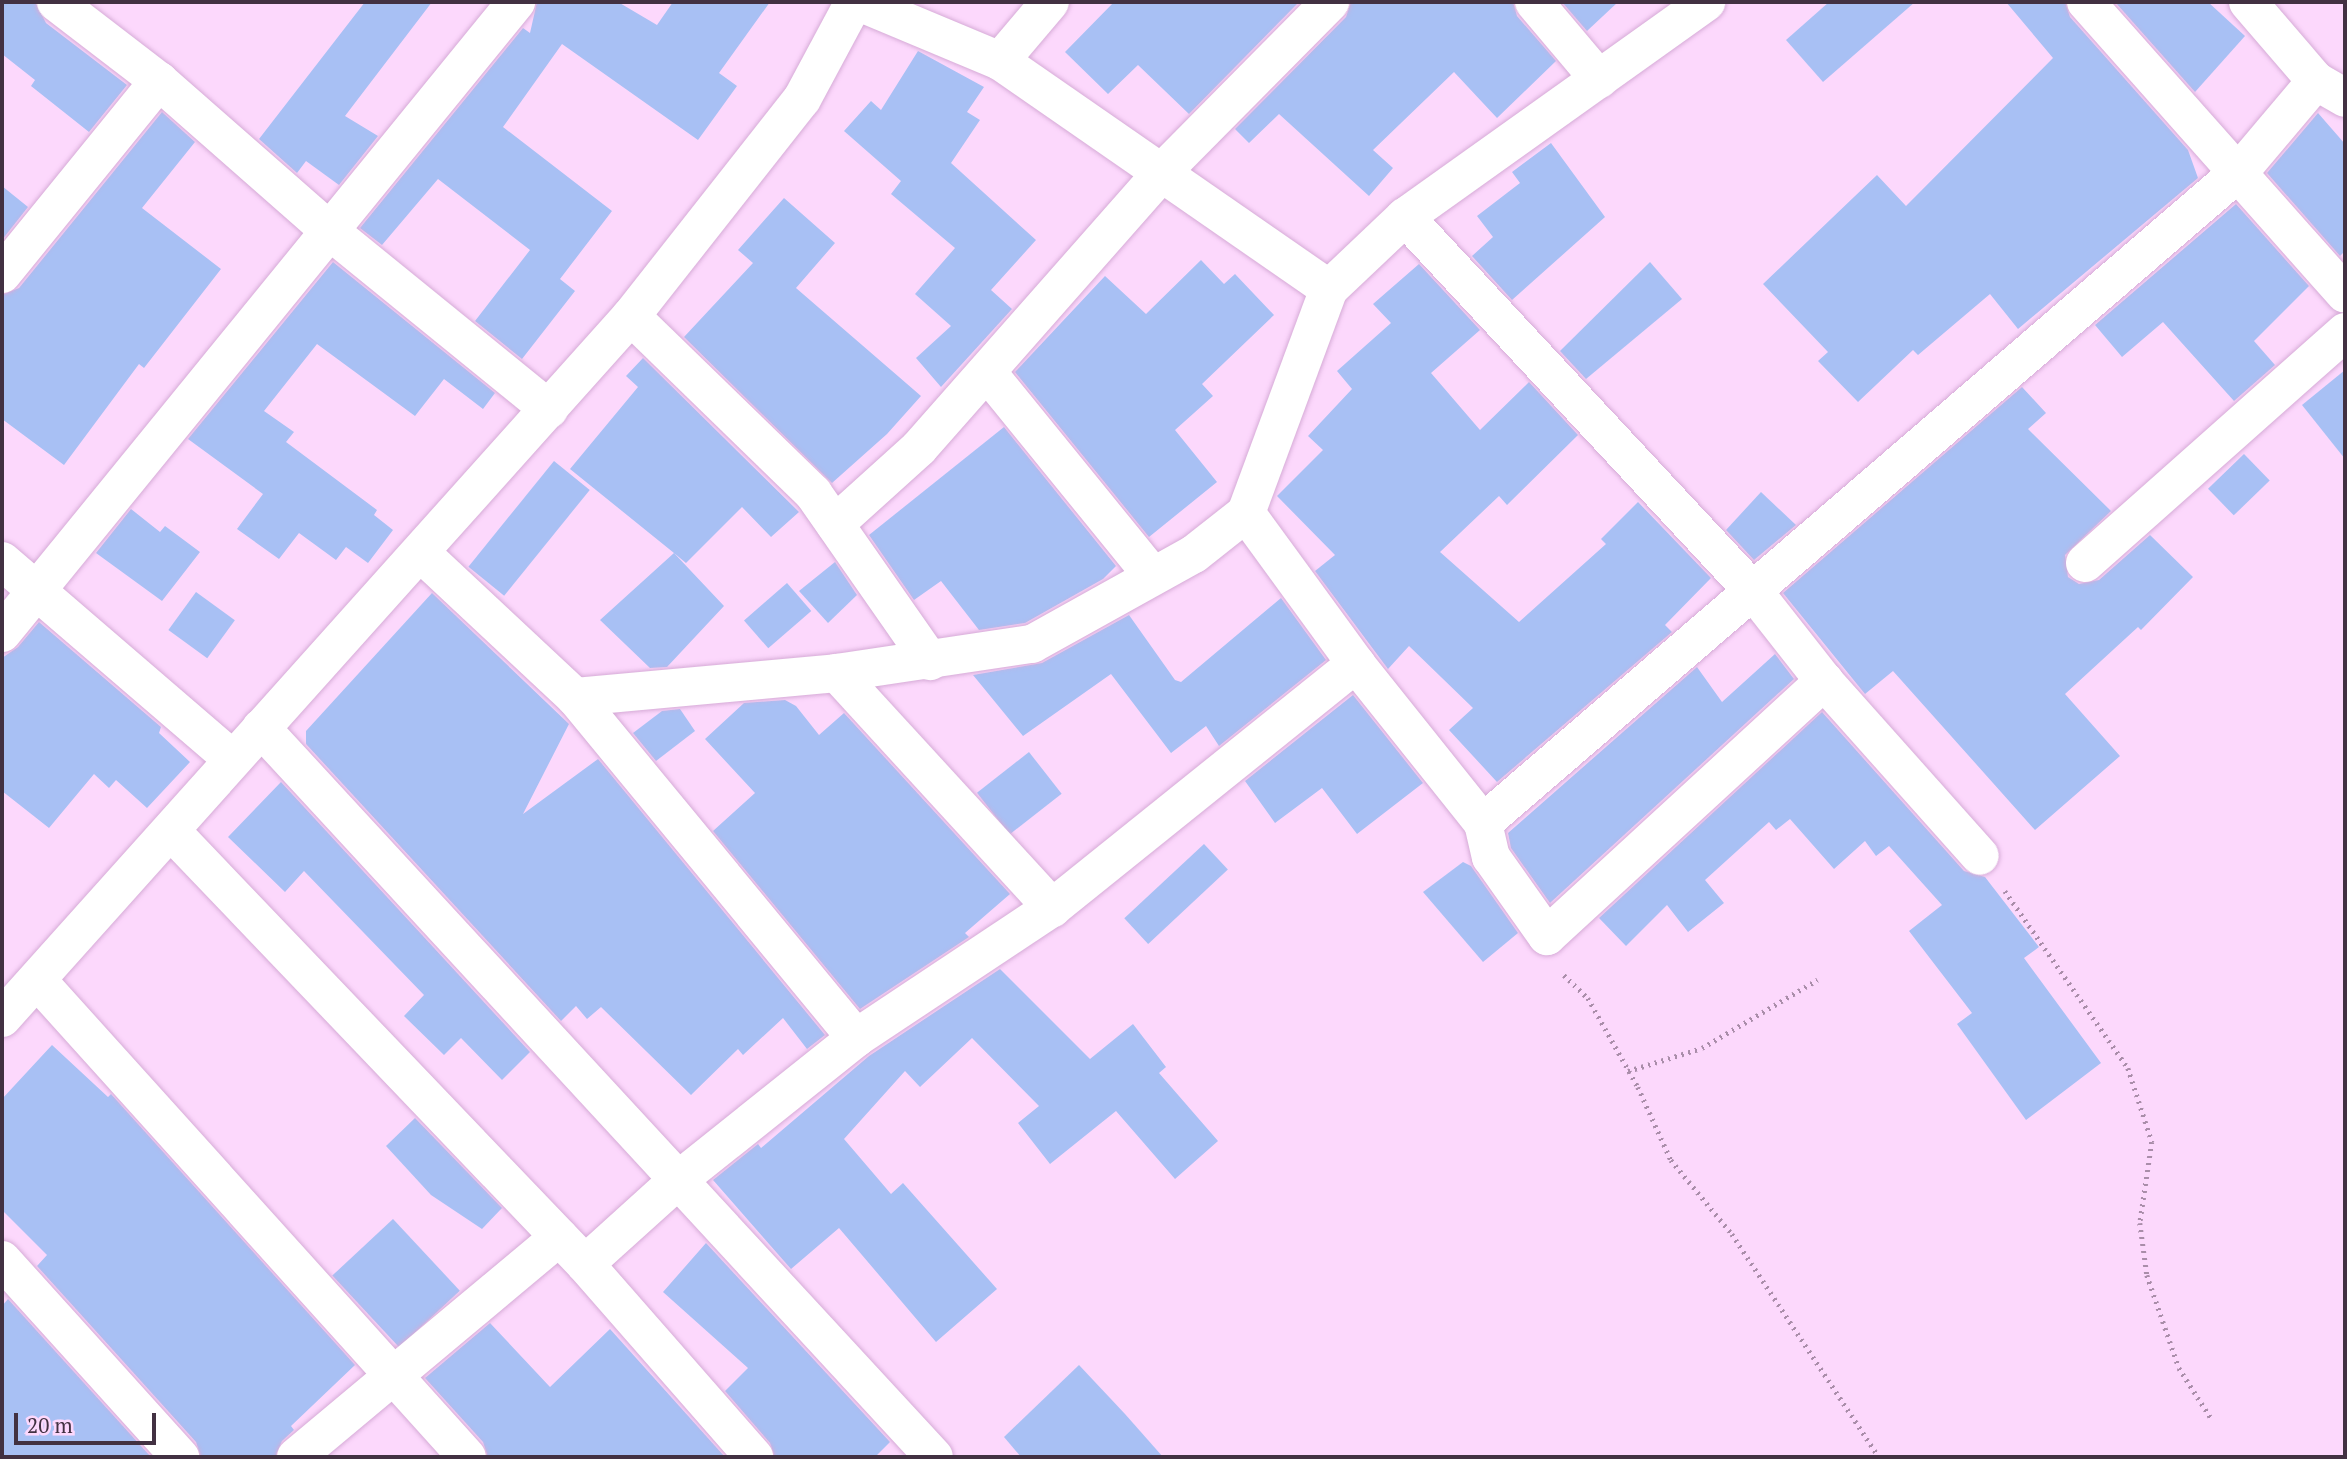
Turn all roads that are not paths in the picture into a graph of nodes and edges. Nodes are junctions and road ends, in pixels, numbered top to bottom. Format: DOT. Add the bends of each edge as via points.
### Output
graph roads {
  1 [pos="56,2"];
  2 [pos="516,2"];
  3 [pos="856,2"];
  4 [pos="1051,2"];
  5 [pos="1330,2"];
  6 [pos="1534,2"];
  7 [pos="1706,2"];
  8 [pos="2086,2"];
  9 [pos="2248,2"];
  10 [pos="1000,61"];
  11 [pos="1599,79"];
  12 [pos="159,81"];
  13 [pos="2331,90"];
  14 [pos="2240,171"];
  15 [pos="1162,172"];
  16 [pos="1405,217"];
  17 [pos="331,232"];
  18 [pos="2,274"];
  19 [pos="1329,289"];
  20 [pos="2345,294"];
  21 [pos="631,316"];
  22 [pos="2345,332"];
  23 [pos="987,372"];
  24 [pos="549,409"];
  25 [pos="1246,513"];
  26 [pos="835,524"];
  27 [pos="421,553"];
  28 [pos="2,561"];
  29 [pos="2085,563"];
  30 [pos="1152,575"];
  31 [pos="38,591"];
  32 [pos="1754,592"];
  33 [pos="2,633"];
  34 [pos="930,662"];
  35 [pos="1356,664"];
  36 [pos="837,673"];
  37 [pos="1824,681"];
  38 [pos="575,697"];
  39 [pos="261,728"];
  40 [pos="232,759"];
  41 [pos="1483,823"];
  42 [pos="171,831"];
  43 [pos="1980,856"];
  44 [pos="1052,908"];
  45 [pos="37,980"];
  46 [pos="2,1018"];
  47 [pos="856,1038"];
  48 [pos="677,1181"];
  49 [pos="559,1237"];
  50 [pos="2,1260"];
  51 [pos="585,1264"];
  52 [pos="393,1373"];
  53 [pos="925,1454"];
  54 [pos="180,1457"];
  55 [pos="296,1457"];
  56 [pos="467,1457"];
  57 [pos="754,1457"];
  1 -- 12 [label="street"];
  2 -- 17 [label="street"];
  3 -- 10 [label="street"];
  3 -- 21 [label="street" via="802,99"];
  4 -- 10 [label="street"];
  5 -- 15 [label="street"];
  6 -- 11 [label="street"];
  7 -- 11 [label="street"];
  8 -- 14 [label="street"];
  9 -- 13 [label="street"];
  10 -- 15 [label="street"];
  11 -- 16 [label="street"];
  12 -- 17 [label="street"];
  12 -- 18 [label="street"];
  13 -- 14 [label="street"];
  14 -- 20 [label="street"];
  14 -- 32 [label="street"];
  15 -- 19 [label="street"];
  15 -- 23 [label="street"];
  16 -- 19 [label="street"];
  16 -- 32 [label="street"];
  17 -- 24 [label="street"];
  17 -- 31 [label="street"];
  19 -- 25 [label="street"];
  21 -- 24 [label="street"];
  21 -- 26 [label="street" via="755,432"];
  22 -- 29 [label="street"];
  23 -- 26 [label="street" via="919,447"];
  23 -- 30 [label="street"];
  24 -- 27 [label="street"];
  25 -- 30 [label="street" via="1194,554"];
  25 -- 35 [label="street"];
  26 -- 34 [label="street"];
  27 -- 38 [label="street"];
  27 -- 39 [label="street"];
  28 -- 31 [label="street"];
  30 -- 34 [label="street" via="1032,645"];
  31 -- 33 [label="street"];
  31 -- 40 [label="street"];
  32 -- 37 [label="street"];
  32 -- 41 [label="street"];
  34 -- 36 [label="street"];
  35 -- 41 [label="street"];
  35 -- 44 [label="street"];
  36 -- 38 [label="street"];
  36 -- 44 [label="street"];
  37 -- 41 [label="street" via="1547,936 1491,858"];
  37 -- 43 [label="street"];
  38 -- 47 [label="street"];
  39 -- 40 [label="street"];
  39 -- 48 [label="street"];
  40 -- 42 [label="street"];
  42 -- 45 [label="street"];
  42 -- 49 [label="street"];
  44 -- 47 [label="street"];
  45 -- 46 [label="street"];
  45 -- 52 [label="street"];
  47 -- 48 [label="street"];
  48 -- 51 [label="street"];
  48 -- 53 [label="street"];
  49 -- 51 [label="street"];
  49 -- 52 [label="street"];
  50 -- 54 [label="street"];
  51 -- 57 [label="street"];
  52 -- 55 [label="street"];
  52 -- 56 [label="street"];
}
